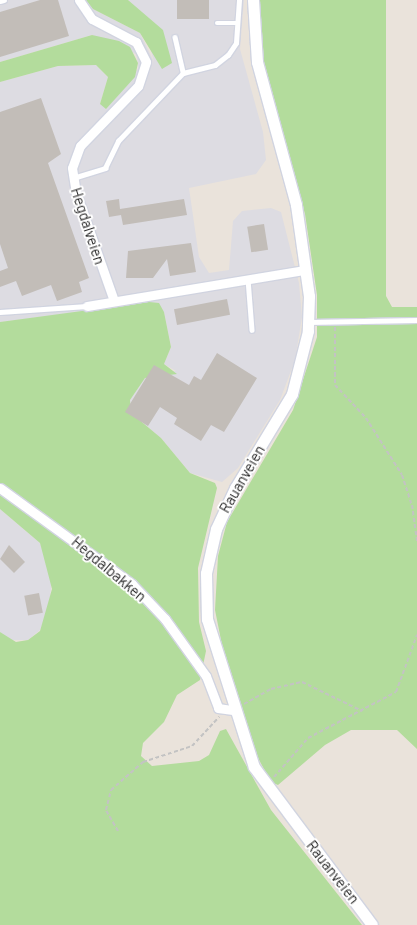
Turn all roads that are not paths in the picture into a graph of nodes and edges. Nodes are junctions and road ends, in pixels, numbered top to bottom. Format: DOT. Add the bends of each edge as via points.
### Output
graph roads {
  1 [pos="4,0"];
  2 [pos="79,0"];
  3 [pos="239,0"];
  4 [pos="253,0"];
  5 [pos="0,1"];
  6 [pos="216,23"];
  7 [pos="237,23"];
  8 [pos="175,37"];
  9 [pos="183,73"];
  10 [pos="73,178"];
  11 [pos="306,270"];
  12 [pos="248,279"];
  13 [pos="114,301"];
  14 [pos="88,306"];
  15 [pos="0,312"];
  16 [pos="417,320"];
  17 [pos="308,322"];
  18 [pos="252,330"];
  19 [pos="0,488"];
  20 [pos="229,711"];
  21 [pos="372,925"];
  1 -- 5 [label="lane"];
  2 -- 10 [label="street, Hegdalveien" via="92,19 136,42 146,70 138,86 80,146"];
  3 -- 7 [label="lane"];
  4 -- 11 [label="main road, Rauanveien" via="257,62 291,180"];
  6 -- 7 [label="lane"];
  7 -- 9 [label="lane" via="236,43 228,55 215,65"];
  8 -- 9 [label="lane"];
  9 -- 10 [label="lane" via="118,141 105,168"];
  10 -- 13 [label="street, Hegdalveien"];
  11 -- 12 [label="street"];
  11 -- 17 [label="main road, Rauanveien"];
  12 -- 13 [label="street"];
  12 -- 18 [label="lane"];
  13 -- 14 [label="street"];
  14 -- 15 [label="lane"];
  16 -- 17 [label="lane"];
  17 -- 20 [label="main road, Rauanveien" via="292,394 225,505 208,560 207,619"];
  19 -- 20 [label="street, Hegdalbakken" via="132,584 170,626"];
  20 -- 21 [label="main road, Rauanveien" via="266,786"];
}
